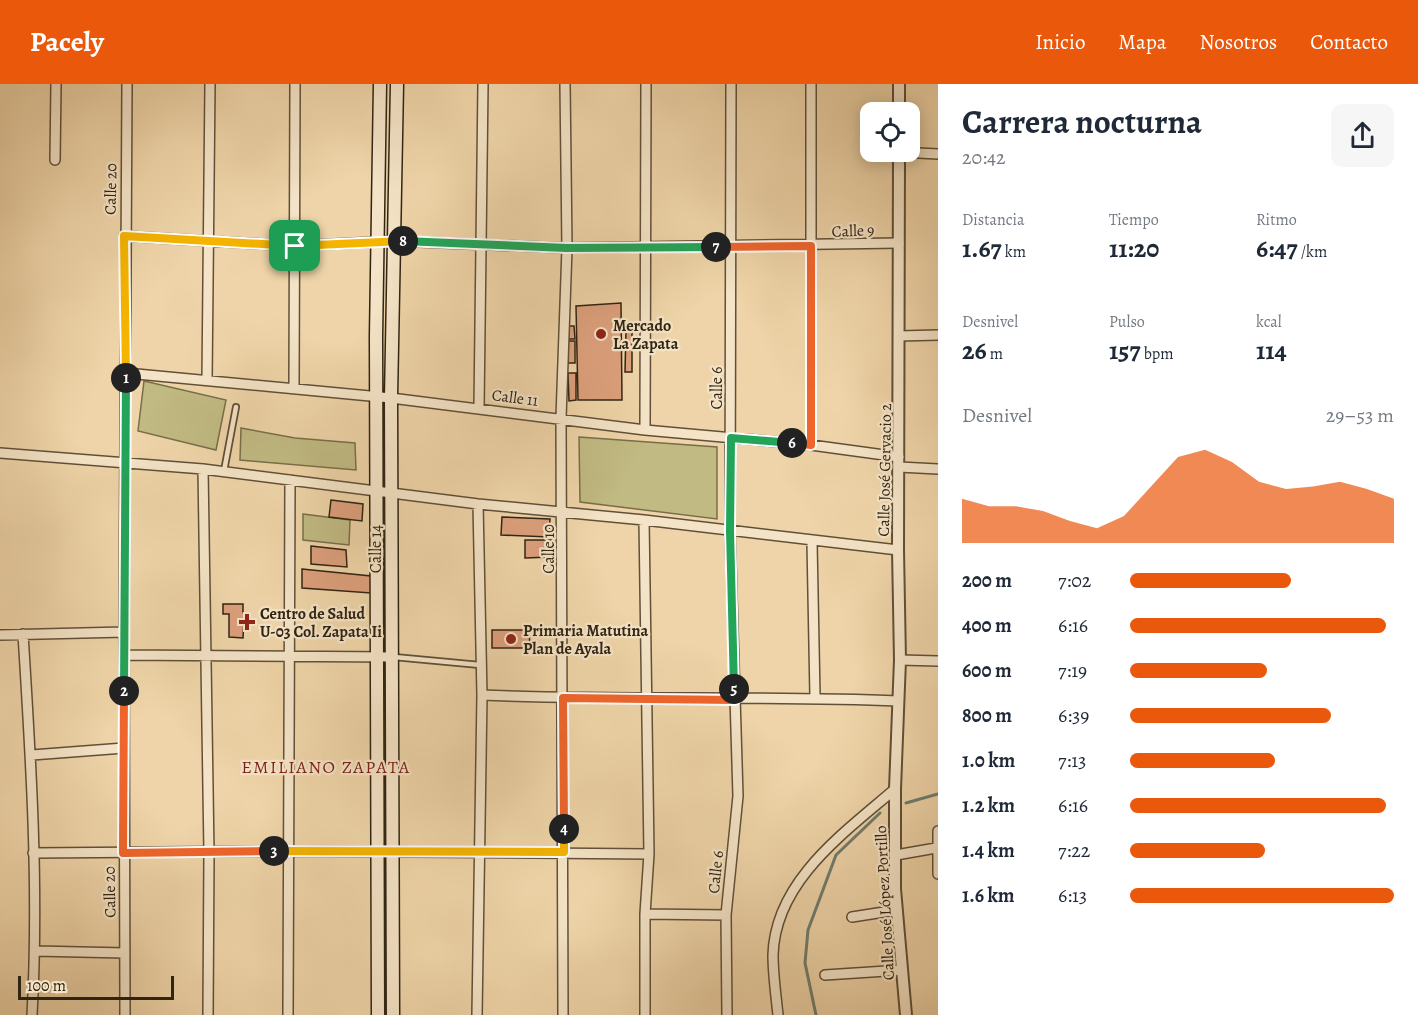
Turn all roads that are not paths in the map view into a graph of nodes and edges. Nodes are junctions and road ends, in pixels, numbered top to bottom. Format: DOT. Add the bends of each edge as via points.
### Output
graph roads {
  1 [pos="56,84"];
  2 [pos="127,84"];
  3 [pos="210,84"];
  4 [pos="296,84"];
  5 [pos="380,84"];
  6 [pos="397,84"];
  7 [pos="483,84"];
  8 [pos="565,84"];
  9 [pos="646,84"];
  10 [pos="731,84"];
  11 [pos="811,84"];
  12 [pos="899,84"];
  13 [pos="899,102"];
  14 [pos="920,153"];
  15 [pos="938,154"];
  16 [pos="55,160"];
  17 [pos="899,162"];
  18 [pos="124,236"];
  19 [pos="208,239"];
  20 [pos="396,241"];
  21 [pos="378,242"];
  22 [pos="899,243"];
  23 [pos="483,245"];
  24 [pos="295,246"];
  25 [pos="646,246"];
  26 [pos="811,246"];
  27 [pos="567,248"];
  28 [pos="730,248"];
  29 [pos="938,335"];
  30 [pos="899,336"];
  31 [pos="126,373"];
  32 [pos="207,380"];
  33 [pos="294,388"];
  34 [pos="377,397"];
  35 [pos="391,398"];
  36 [pos="236,408"];
  37 [pos="479,408"];
  38 [pos="561,418"];
  39 [pos="645,430"];
  40 [pos="731,438"];
  41 [pos="811,445"];
  42 [pos="0,453"];
  43 [pos="125,461"];
  44 [pos="899,462"];
  45 [pos="203,469"];
  46 [pos="938,469"];
  47 [pos="224,471"];
  48 [pos="290,480"];
  49 [pos="377,492"];
  50 [pos="392,494"];
  51 [pos="478,504"];
  52 [pos="563,512"];
  53 [pos="644,520"];
  54 [pos="730,531"];
  55 [pos="813,542"];
  56 [pos="898,550"];
  57 [pos="124,632"];
  58 [pos="0,634"];
  59 [pos="23,634"];
  60 [pos="124,655"];
  61 [pos="206,655"];
  62 [pos="290,655"];
  63 [pos="378,656"];
  64 [pos="391,657"];
  65 [pos="900,660"];
  66 [pos="938,661"];
  67 [pos="480,665"];
  68 [pos="482,695"];
  69 [pos="648,697"];
  70 [pos="816,697"];
  71 [pos="563,698"];
  72 [pos="735,700"];
  73 [pos="898,701"];
  74 [pos="124,748"];
  75 [pos="32,754"];
  76 [pos="895,789"];
  77 [pos="937,831"];
  78 [pos="936,848"];
  79 [pos="287,851"];
  80 [pos="481,852"];
  81 [pos="564,852"];
  82 [pos="123,853"];
  83 [pos="209,853"];
  84 [pos="378,853"];
  85 [pos="393,853"];
  86 [pos="33,854"];
  87 [pos="649,854"];
  88 [pos="896,855"];
  89 [pos="938,874"];
  90 [pos="897,910"];
  91 [pos="645,914"];
  92 [pos="726,915"];
  93 [pos="852,917"];
  94 [pos="36,951"];
  95 [pos="125,952"];
  96 [pos="902,970"];
  97 [pos="825,975"];
  98 [pos="32,1015"];
  99 [pos="125,1015"];
  100 [pos="207,1015"];
  101 [pos="288,1015"];
  102 [pos="378,1015"];
  103 [pos="393,1015"];
  104 [pos="477,1015"];
  105 [pos="563,1015"];
  106 [pos="645,1015"];
  107 [pos="727,1015"];
  108 [pos="778,1015"];
  109 [pos="906,1015"];
  1 -- 16 [label="street"];
  2 -- 18 [label="street, Calle 20"];
  3 -- 19 [label="street"];
  4 -- 24 [label="street"];
  5 -- 21 [label="main road, Calle 14"];
  6 -- 20 [label="main road, Calle 14"];
  7 -- 23 [label="street"];
  8 -- 27 [label="street, Calle 10"];
  9 -- 25 [label="street"];
  10 -- 28 [label="street, Calle 6"];
  11 -- 26 [label="street"];
  12 -- 13 [label="street"];
  14 -- 15 [label="street"];
  17 -- 22 [label="street, Calle José Gervacio 2"];
  18 -- 19 [label="street, Calle 9"];
  18 -- 31 [label="street, Calle 20"];
  19 -- 24 [label="street, Calle 9"];
  19 -- 32 [label="street"];
  20 -- 21 [label="street, Calle 9"];
  20 -- 23 [label="street, Calle 9"];
  20 -- 35 [label="main road, Calle 14"];
  21 -- 24 [label="street, Calle 9"];
  21 -- 34 [label="main road, Calle 14"];
  22 -- 26 [label="street, Calle 9"];
  22 -- 30 [label="street, Calle José Gervacio 2"];
  23 -- 27 [label="street, Calle 9"];
  23 -- 37 [label="street"];
  24 -- 33 [label="street"];
  25 -- 27 [label="street, Calle 9"];
  25 -- 28 [label="street, Calle 9"];
  25 -- 39 [label="street"];
  26 -- 28 [label="street, Calle 9"];
  26 -- 41 [label="street"];
  27 -- 38 [label="street, Calle 10"];
  28 -- 40 [label="street, Calle 6"];
  29 -- 30 [label="street"];
  30 -- 44 [label="street, Calle José Gervacio 2"];
  31 -- 32 [label="street, Calle 11"];
  31 -- 43 [label="street, Calle 20"];
  32 -- 33 [label="street, Calle 11"];
  33 -- 34 [label="street, Calle 11"];
  34 -- 35 [label="street, Calle 11"];
  34 -- 49 [label="main road, Calle 14"];
  35 -- 37 [label="street, Calle 11"];
  35 -- 50 [label="main road, Calle 14"];
  36 -- 47 [label="lane"];
  37 -- 38 [label="street, Calle 11"];
  38 -- 39 [label="street, Calle 11"];
  38 -- 52 [label="street, Calle 10"];
  39 -- 40 [label="street, Calle 11"];
  40 -- 41 [label="street, Calle 11"];
  40 -- 54 [label="street, Calle 6"];
  41 -- 44 [label="street, Calle 11"];
  42 -- 43 [label="street"];
  43 -- 45 [label="street"];
  43 -- 57 [label="street, Calle 20"];
  44 -- 46 [label="street, Calle 11"];
  44 -- 56 [label="street, Calle José Gervacio 2"];
  45 -- 47 [label="street"];
  45 -- 61 [label="street"];
  47 -- 48 [label="street"];
  48 -- 49 [label="street"];
  48 -- 62 [label="street"];
  49 -- 50 [label="street"];
  49 -- 63 [label="main road, Calle 14"];
  50 -- 51 [label="street"];
  50 -- 64 [label="main road, Calle 14"];
  51 -- 52 [label="street"];
  51 -- 67 [label="street"];
  52 -- 53 [label="street"];
  52 -- 71 [label="street, Calle 10"];
  53 -- 54 [label="street"];
  53 -- 69 [label="street"];
  54 -- 55 [label="street"];
  54 -- 72 [label="street, Calle 6"];
  55 -- 56 [label="street"];
  55 -- 70 [label="street"];
  56 -- 65 [label="street, Calle José Gervacio 2"];
  57 -- 59 [label="street"];
  57 -- 60 [label="street, Calle 20"];
  58 -- 59 [label="street"];
  59 -- 75 [label="street"];
  60 -- 61 [label="street"];
  60 -- 74 [label="street, Calle 20"];
  61 -- 62 [label="street"];
  61 -- 83 [label="street"];
  62 -- 63 [label="street"];
  62 -- 79 [label="street"];
  63 -- 64 [label="street"];
  63 -- 84 [label="main road, Calle 14"];
  64 -- 67 [label="lane"];
  64 -- 85 [label="main road, Calle 14"];
  65 -- 66 [label="street"];
  65 -- 73 [label="street, Calle José Gervacio 2"];
  67 -- 68 [label="street"];
  68 -- 71 [label="street"];
  68 -- 80 [label="street"];
  69 -- 71 [label="street"];
  69 -- 72 [label="street"];
  69 -- 87 [label="street"];
  70 -- 72 [label="street"];
  70 -- 73 [label="street"];
  71 -- 81 [label="street, Calle 10"];
  72 -- 92 [label="street, Calle 6" via="738,796"];
  73 -- 76 [label="street, Calle José Gervacio 2"];
  74 -- 75 [label="street"];
  74 -- 82 [label="street, Calle 20"];
  75 -- 86 [label="street"];
  76 -- 88 [label="street, Calle José López Portillo"];
  76 -- 108 [label="street" via="830,845 790,896 773,954"];
  77 -- 78 [label="street"];
  78 -- 88 [label="street"];
  78 -- 89 [label="street"];
  79 -- 83 [label="street"];
  79 -- 84 [label="street"];
  79 -- 101 [label="street"];
  80 -- 81 [label="street"];
  80 -- 85 [label="street"];
  80 -- 104 [label="street"];
  81 -- 87 [label="street"];
  81 -- 105 [label="street, Calle 10"];
  82 -- 83 [label="street"];
  82 -- 86 [label="street"];
  82 -- 95 [label="street, Calle 20"];
  83 -- 100 [label="street"];
  84 -- 85 [label="street"];
  84 -- 102 [label="main road, Calle 14"];
  85 -- 103 [label="main road, Calle 14"];
  86 -- 94 [label="street"];
  87 -- 91 [label="street"];
  88 -- 90 [label="street, Calle José López Portillo"];
  90 -- 93 [label="street"];
  90 -- 96 [label="street, Calle José López Portillo"];
  91 -- 92 [label="street"];
  91 -- 106 [label="street"];
  92 -- 107 [label="street, Calle 6"];
  94 -- 95 [label="street"];
  94 -- 98 [label="street"];
  95 -- 99 [label="street, Calle 20"];
  96 -- 97 [label="street"];
  96 -- 109 [label="street, Calle José López Portillo"];
}
